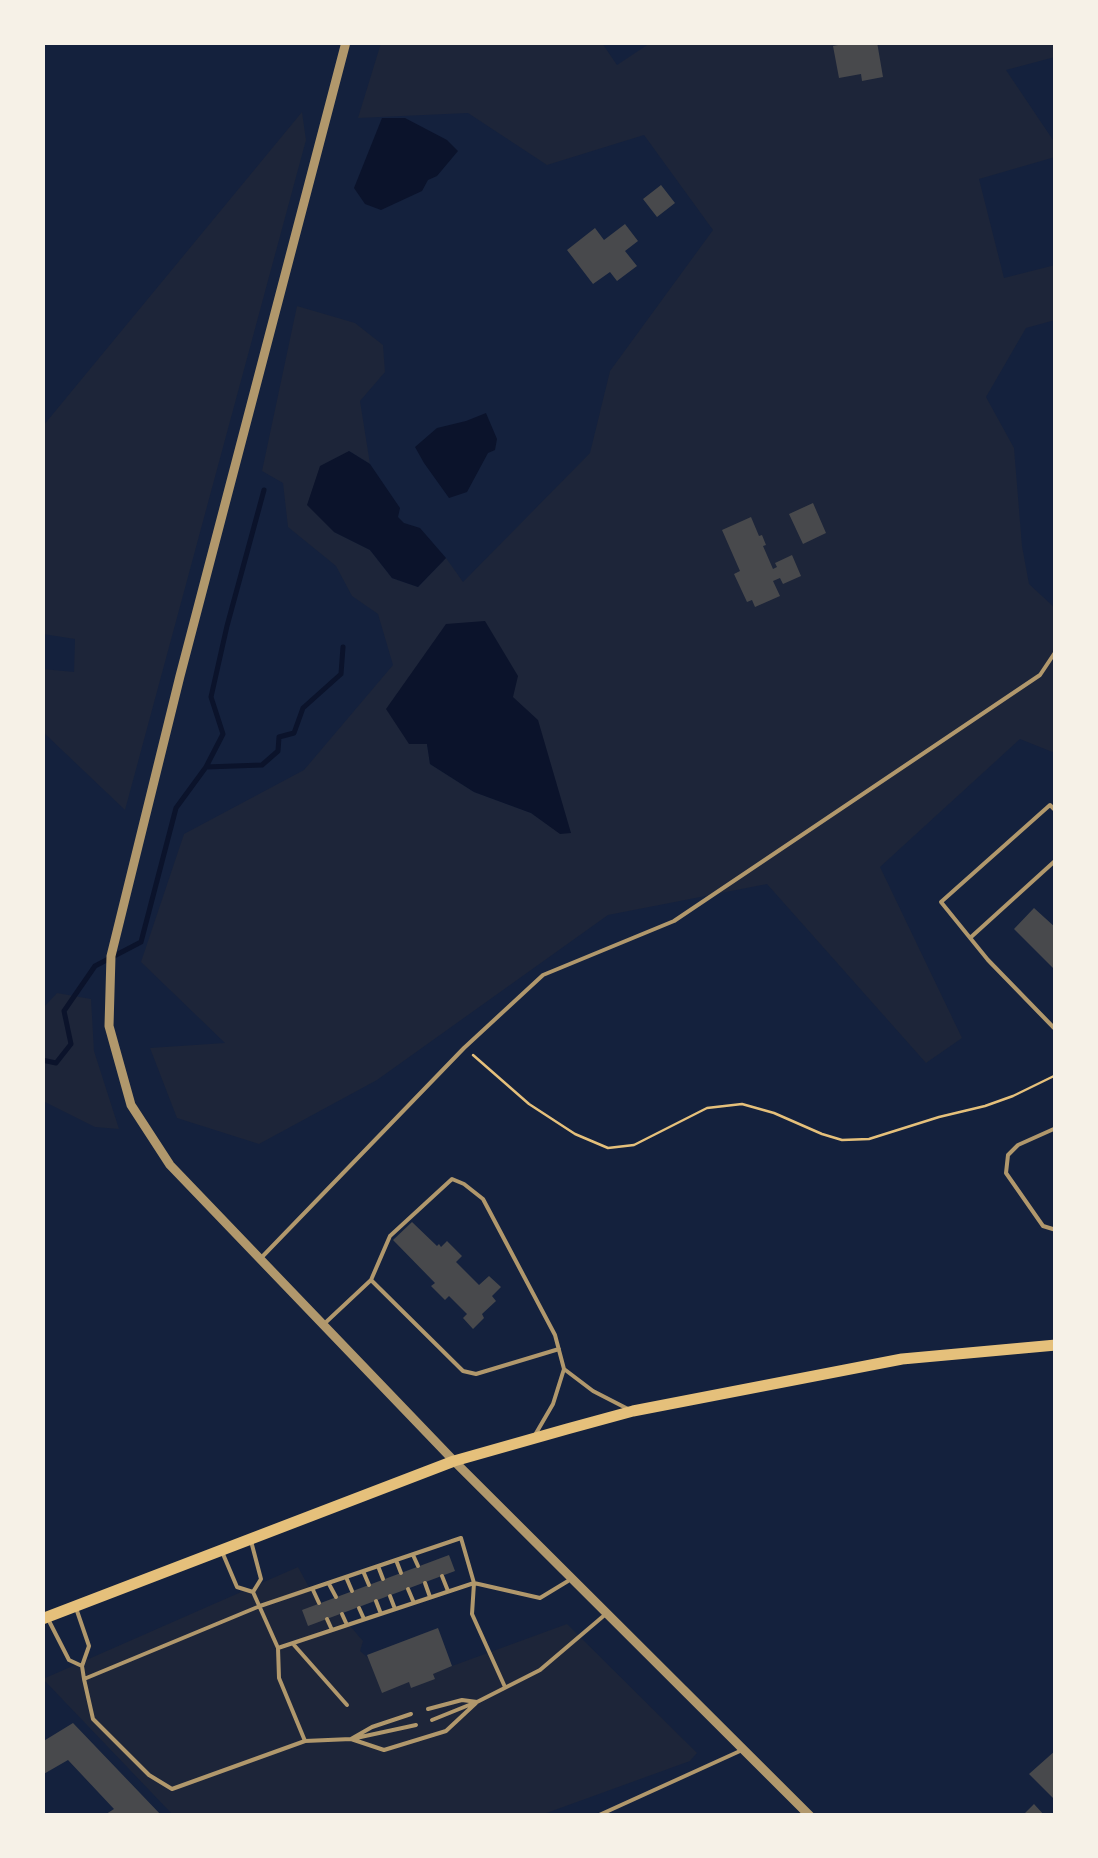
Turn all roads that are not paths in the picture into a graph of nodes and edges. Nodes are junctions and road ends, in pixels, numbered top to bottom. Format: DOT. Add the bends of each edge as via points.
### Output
graph roads {
  1 [pos="346,42"];
  2 [pos="1056,652"];
  3 [pos="1056,811"];
  4 [pos="1056,860"];
  5 [pos="970,938"];
  6 [pos="1056,1030"];
  7 [pos="1056,1128"];
  8 [pos="1056,1230"];
  9 [pos="261,1258"];
  10 [pos="371,1280"];
  11 [pos="324,1324"];
  12 [pos="1056,1345"];
  13 [pos="559,1349"];
  14 [pos="564,1369"];
  15 [pos="633,1411"];
  16 [pos="534,1438"];
  17 [pos="454,1461"];
  18 [pos="250,1538"];
  19 [pos="433,1548"];
  20 [pos="220,1549"];
  21 [pos="413,1554"];
  22 [pos="396,1560"];
  23 [pos="436,1560"];
  24 [pos="378,1566"];
  25 [pos="418,1566"];
  26 [pos="363,1572"];
  27 [pos="401,1573"];
  28 [pos="442,1576"];
  29 [pos="346,1577"];
  30 [pos="572,1578"];
  31 [pos="384,1580"];
  32 [pos="474,1582"];
  33 [pos="329,1583"];
  34 [pos="424,1583"];
  35 [pos="369,1585"];
  36 [pos="312,1588"];
  37 [pos="408,1589"];
  38 [pos="253,1592"];
  39 [pos="352,1592"];
  40 [pos="448,1592"];
  41 [pos="390,1596"];
  42 [pos="430,1597"];
  43 [pos="336,1598"];
  44 [pos="376,1601"];
  45 [pos="414,1602"];
  46 [pos="319,1604"];
  47 [pos="76,1605"];
  48 [pos="260,1606"];
  49 [pos="359,1608"];
  50 [pos="395,1609"];
  51 [pos="607,1613"];
  52 [pos="342,1614"];
  53 [pos="381,1614"];
  54 [pos="45,1618"];
  55 [pos="327,1619"];
  56 [pos="364,1620"];
  57 [pos="347,1625"];
  58 [pos="332,1630"];
  59 [pos="293,1643"];
  60 [pos="278,1648"];
  61 [pos="82,1666"];
  62 [pos="84,1679"];
  63 [pos="505,1687"];
  64 [pos="476,1702"];
  65 [pos="347,1705"];
  66 [pos="428,1708"];
  67 [pos="411,1714"];
  68 [pos="432,1720"];
  69 [pos="416,1725"];
  70 [pos="351,1740"];
  71 [pos="306,1741"];
  72 [pos="744,1749"];
  73 [pos="597,1816"];
  74 [pos="810,1816"];
  1 -- 9 [label="street" via="111,956 109,1026 131,1105 170,1165"];
  2 -- 9 [label="lane" via="1040,675 674,921 543,975"];
  3 -- 5 [label="lane" via="1050,805 941,902"];
  4 -- 5 [label="lane"];
  5 -- 6 [label="lane"];
  7 -- 8 [label="lane" via="1018,1145 1008,1155 1006,1173 1044,1226"];
  9 -- 11 [label="street"];
  10 -- 11 [label="lane"];
  10 -- 13 [label="lane" via="463,1371 476,1374"];
  10 -- 13 [label="lane" via="390,1236 452,1180 464,1184 483,1198"];
  11 -- 17 [label="street"];
  12 -- 15 [label="main road" via="902,1358"];
  13 -- 14 [label="lane"];
  14 -- 15 [label="lane"];
  14 -- 16 [label="lane"];
  15 -- 16 [label="main road"];
  16 -- 17 [label="main road"];
  17 -- 18 [label="main road"];
  17 -- 30 [label="street"];
  18 -- 20 [label="main road"];
  18 -- 38 [label="lane" via="261,1578"];
  19 -- 21 [label="lane"];
  19 -- 23 [label="lane"];
  19 -- 32 [label="lane" via="461,1538"];
  20 -- 38 [label="lane" via="237,1587"];
  20 -- 47 [label="main road"];
  21 -- 22 [label="lane"];
  21 -- 25 [label="lane"];
  22 -- 24 [label="lane"];
  22 -- 27 [label="lane"];
  24 -- 26 [label="lane"];
  24 -- 31 [label="lane"];
  26 -- 29 [label="lane"];
  26 -- 35 [label="lane"];
  28 -- 40 [label="lane"];
  29 -- 33 [label="lane"];
  29 -- 39 [label="lane"];
  30 -- 32 [label="lane" via="540,1598"];
  30 -- 51 [label="street"];
  32 -- 40 [label="lane"];
  32 -- 63 [label="lane" via="472,1614"];
  33 -- 36 [label="lane"];
  33 -- 43 [label="lane"];
  34 -- 42 [label="lane"];
  36 -- 46 [label="lane"];
  36 -- 48 [label="lane"];
  37 -- 45 [label="lane"];
  38 -- 48 [label="lane"];
  40 -- 42 [label="lane"];
  41 -- 50 [label="lane"];
  42 -- 45 [label="lane"];
  44 -- 53 [label="lane"];
  45 -- 50 [label="lane"];
  47 -- 54 [label="main road"];
  47 -- 61 [label="lane" via="89,1646"];
  48 -- 60 [label="lane"];
  48 -- 62 [label="lane"];
  49 -- 56 [label="lane"];
  50 -- 53 [label="lane"];
  51 -- 63 [label="lane" via="540,1670"];
  51 -- 72 [label="street"];
  52 -- 57 [label="lane"];
  53 -- 56 [label="lane"];
  54 -- 61 [label="lane" via="68,1660"];
  55 -- 58 [label="lane"];
  56 -- 57 [label="lane"];
  57 -- 58 [label="lane"];
  58 -- 59 [label="lane"];
  59 -- 60 [label="lane"];
  59 -- 65 [label="lane"];
  60 -- 71 [label="lane" via="279,1678"];
  61 -- 62 [label="lane"];
  62 -- 71 [label="lane" via="94,1719 172,1789"];
  63 -- 64 [label="lane"];
  64 -- 66 [label="lane"];
  64 -- 68 [label="lane"];
  64 -- 70 [label="lane" via="446,1731 384,1750"];
  67 -- 70 [label="lane"];
  69 -- 70 [label="lane"];
  70 -- 71 [label="lane"];
  72 -- 73 [label="lane"];
  72 -- 74 [label="street"];
}
